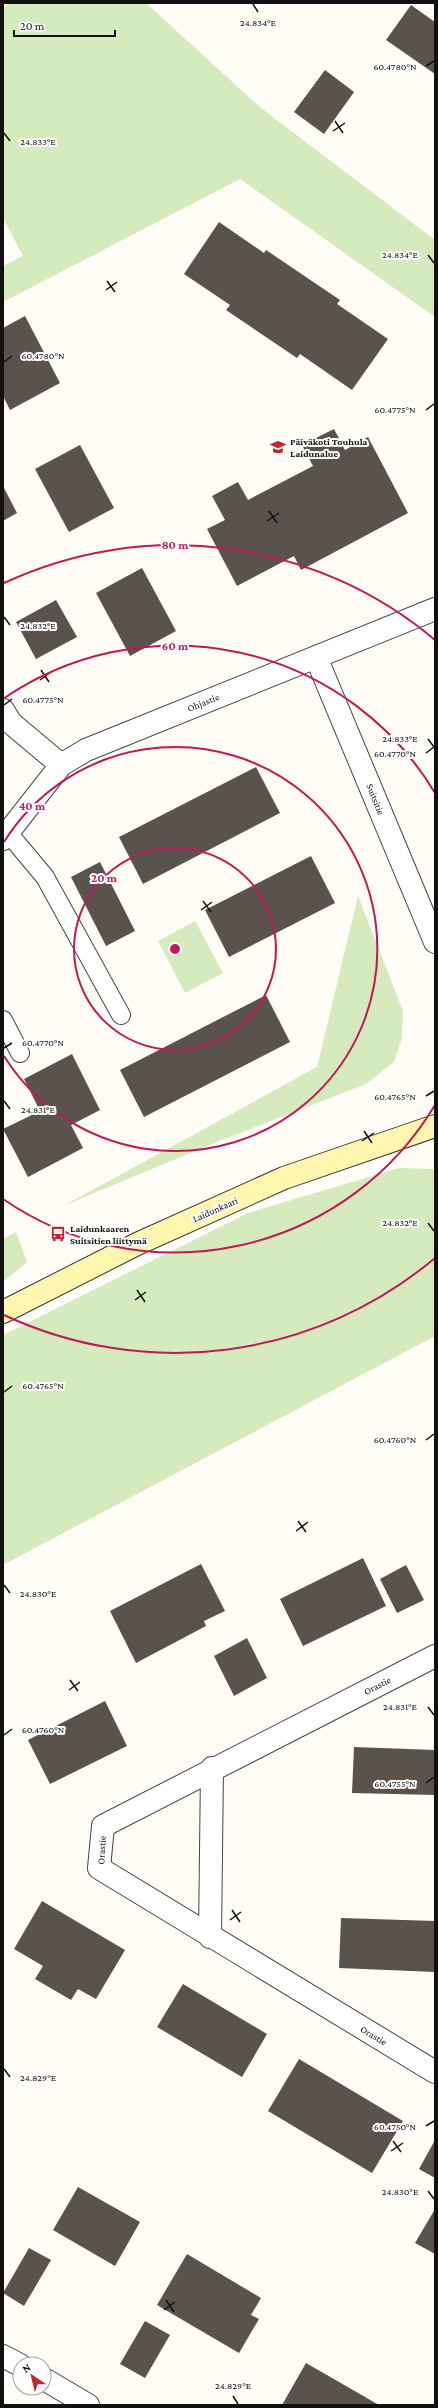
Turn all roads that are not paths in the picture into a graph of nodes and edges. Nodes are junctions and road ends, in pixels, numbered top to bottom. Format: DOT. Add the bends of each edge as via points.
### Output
graph roads {
  1 [pos="435,609"];
  2 [pos="316,656"];
  3 [pos="3,710"];
  4 [pos="61,765"];
  5 [pos="6,837"];
  6 [pos="435,942"];
  7 [pos="121,1015"];
  8 [pos="3,1020"];
  9 [pos="20,1053"];
  10 [pos="435,1126"];
  11 [pos="3,1312"];
  12 [pos="435,1656"];
  13 [pos="212,1768"];
  14 [pos="210,1937"];
  15 [pos="435,2072"];
  16 [pos="3,2356"];
  17 [pos="12,2361"];
  18 [pos="52,2384"];
  19 [pos="88,2405"];
  1 -- 2 [label="street, Ohjastie"];
  2 -- 4 [label="street, Ohjastie" via="86,750"];
  2 -- 6 [label="street, Suitsitie"];
  3 -- 4 [label="street" via="11,723"];
  4 -- 5 [label="street, Ohjastie"];
  5 -- 7 [label="lane" via="45,877"];
  8 -- 9 [label="lane"];
  10 -- 11 [label="street, Laidunkaari" via="284,1178 137,1244"];
  12 -- 13 [label="street, Orastie"];
  13 -- 14 [label="street"];
  13 -- 14 [label="street, Orastie" via="103,1826 99,1868"];
  14 -- 15 [label="street, Orastie"];
  16 -- 17 [label="street"];
  18 -- 19 [label="street"];
}
